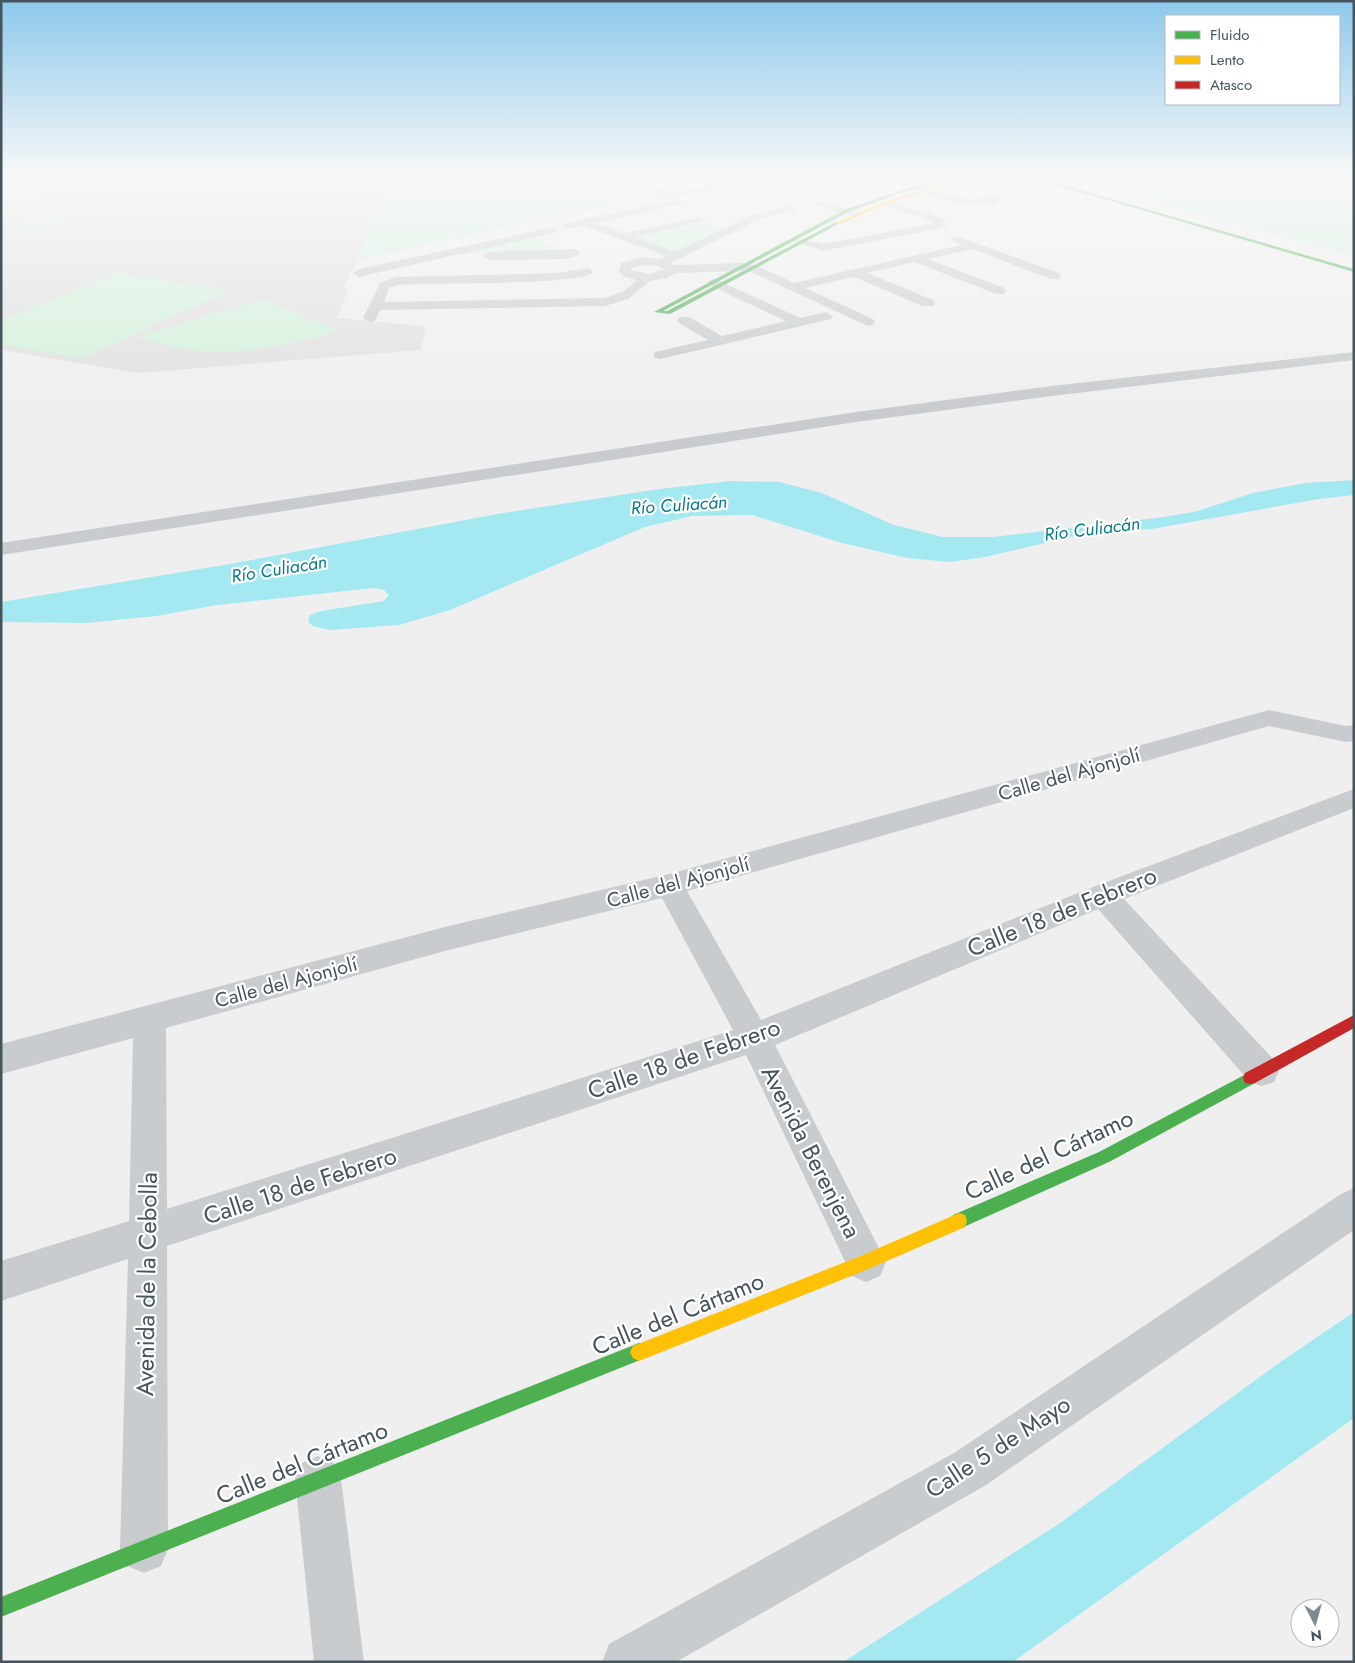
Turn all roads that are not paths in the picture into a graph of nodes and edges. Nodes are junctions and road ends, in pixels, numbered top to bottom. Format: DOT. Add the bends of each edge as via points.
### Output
graph roads {
  1 [pos="446,254"];
  2 [pos="574,254"];
  3 [pos="654,254"];
  4 [pos="679,254"];
  5 [pos="774,254"];
  6 [pos="777,254"];
  7 [pos="936,254"];
  8 [pos="996,254"];
  9 [pos="1294,254"];
  10 [pos="1318,254"];
  11 [pos="436,256"];
  12 [pos="917,258"];
  13 [pos="666,260"];
  14 [pos="1354,264"];
  15 [pos="747,268"];
  16 [pos="1354,271"];
  17 [pos="359,272"];
  18 [pos="588,272"];
  19 [pos="623,272"];
  20 [pos="856,273"];
  21 [pos="1055,276"];
  22 [pos="556,277"];
  23 [pos="717,283"];
  24 [pos="793,287"];
  25 [pos="1000,291"];
  26 [pos="552,303"];
  27 [pos="928,303"];
  28 [pos="375,306"];
  29 [pos="826,316"];
  30 [pos="370,318"];
  31 [pos="684,320"];
  32 [pos="798,322"];
  33 [pos="868,322"];
  34 [pos="720,341"];
  35 [pos="660,355"];
  36 [pos="1354,356"];
  37 [pos="1,549"];
  38 [pos="1354,733"];
  39 [pos="1354,798"];
  40 [pos="669,885"];
  41 [pos="1103,895"];
  42 [pos="150,1019"];
  43 [pos="1354,1021"];
  44 [pos="754,1038"];
  45 [pos="1,1059"];
  46 [pos="1262,1070"];
  47 [pos="1354,1208"];
  48 [pos="147,1236"];
  49 [pos="866,1262"];
  50 [pos="1,1281"];
  51 [pos="318,1480"];
  52 [pos="144,1549"];
  53 [pos="1,1608"];
  54 [pos="339,1662"];
  55 [pos="627,1662"];
  1 -- 11 [label="street"];
  2 -- 11 [label="street"];
  2 -- 19 [label="street"];
  3 -- 13 [label="street"];
  4 -- 13 [label="street"];
  5 -- 15 [label="street"];
  6 -- 15 [label="street"];
  7 -- 12 [label="street"];
  8 -- 21 [label="street"];
  9 -- 16 [label="street"];
  10 -- 14 [label="street"];
  11 -- 17 [label="street"];
  12 -- 20 [label="street"];
  12 -- 25 [label="street"];
  13 -- 15 [label="street"];
  13 -- 19 [label="street" via="630,264"];
  13 -- 19 [label="street" via="667,274"];
  15 -- 23 [label="street"];
  15 -- 24 [label="street"];
  18 -- 22 [label="street"];
  19 -- 26 [label="street" via="635,290 624,296 605,302"];
  20 -- 24 [label="street"];
  20 -- 27 [label="street"];
  22 -- 26 [label="street"];
  22 -- 28 [label="street" via="396,281 384,286"];
  23 -- 23 [label="street" via="672,311 658,312 658,310"];
  23 -- 32 [label="street"];
  24 -- 33 [label="street"];
  26 -- 28 [label="street"];
  28 -- 30 [label="street"];
  29 -- 32 [label="street"];
  31 -- 34 [label="street"];
  32 -- 34 [label="street"];
  34 -- 35 [label="street"];
  36 -- 37 [label="street" via="885,413"];
  38 -- 40 [label="street, Calle del Ajonjolí" via="1269,718"];
  39 -- 41 [label="street, Calle 18 de Febrero"];
  40 -- 42 [label="street, Calle del Ajonjolí" via="445,939"];
  40 -- 44 [label="street, Avenida Berenjena"];
  41 -- 44 [label="street, Calle 18 de Febrero"];
  41 -- 46 [label="street"];
  42 -- 45 [label="street, Calle del Ajonjolí"];
  42 -- 48 [label="street, Avenida de la Cebolla"];
  43 -- 46 [label="street, Calle del Cártamo"];
  44 -- 48 [label="street, Calle 18 de Febrero"];
  44 -- 49 [label="street, Avenida Berenjena"];
  46 -- 49 [label="street, Calle del Cártamo" via="1104,1157"];
  47 -- 55 [label="street, Calle 5 de Mayo" via="970,1469"];
  48 -- 50 [label="street, Calle 18 de Febrero"];
  48 -- 52 [label="street, Avenida de la Cebolla"];
  49 -- 51 [label="street, Calle del Cártamo"];
  51 -- 52 [label="street, Calle del Cártamo"];
  51 -- 54 [label="street"];
  52 -- 53 [label="street, Calle del Cártamo"];
}
